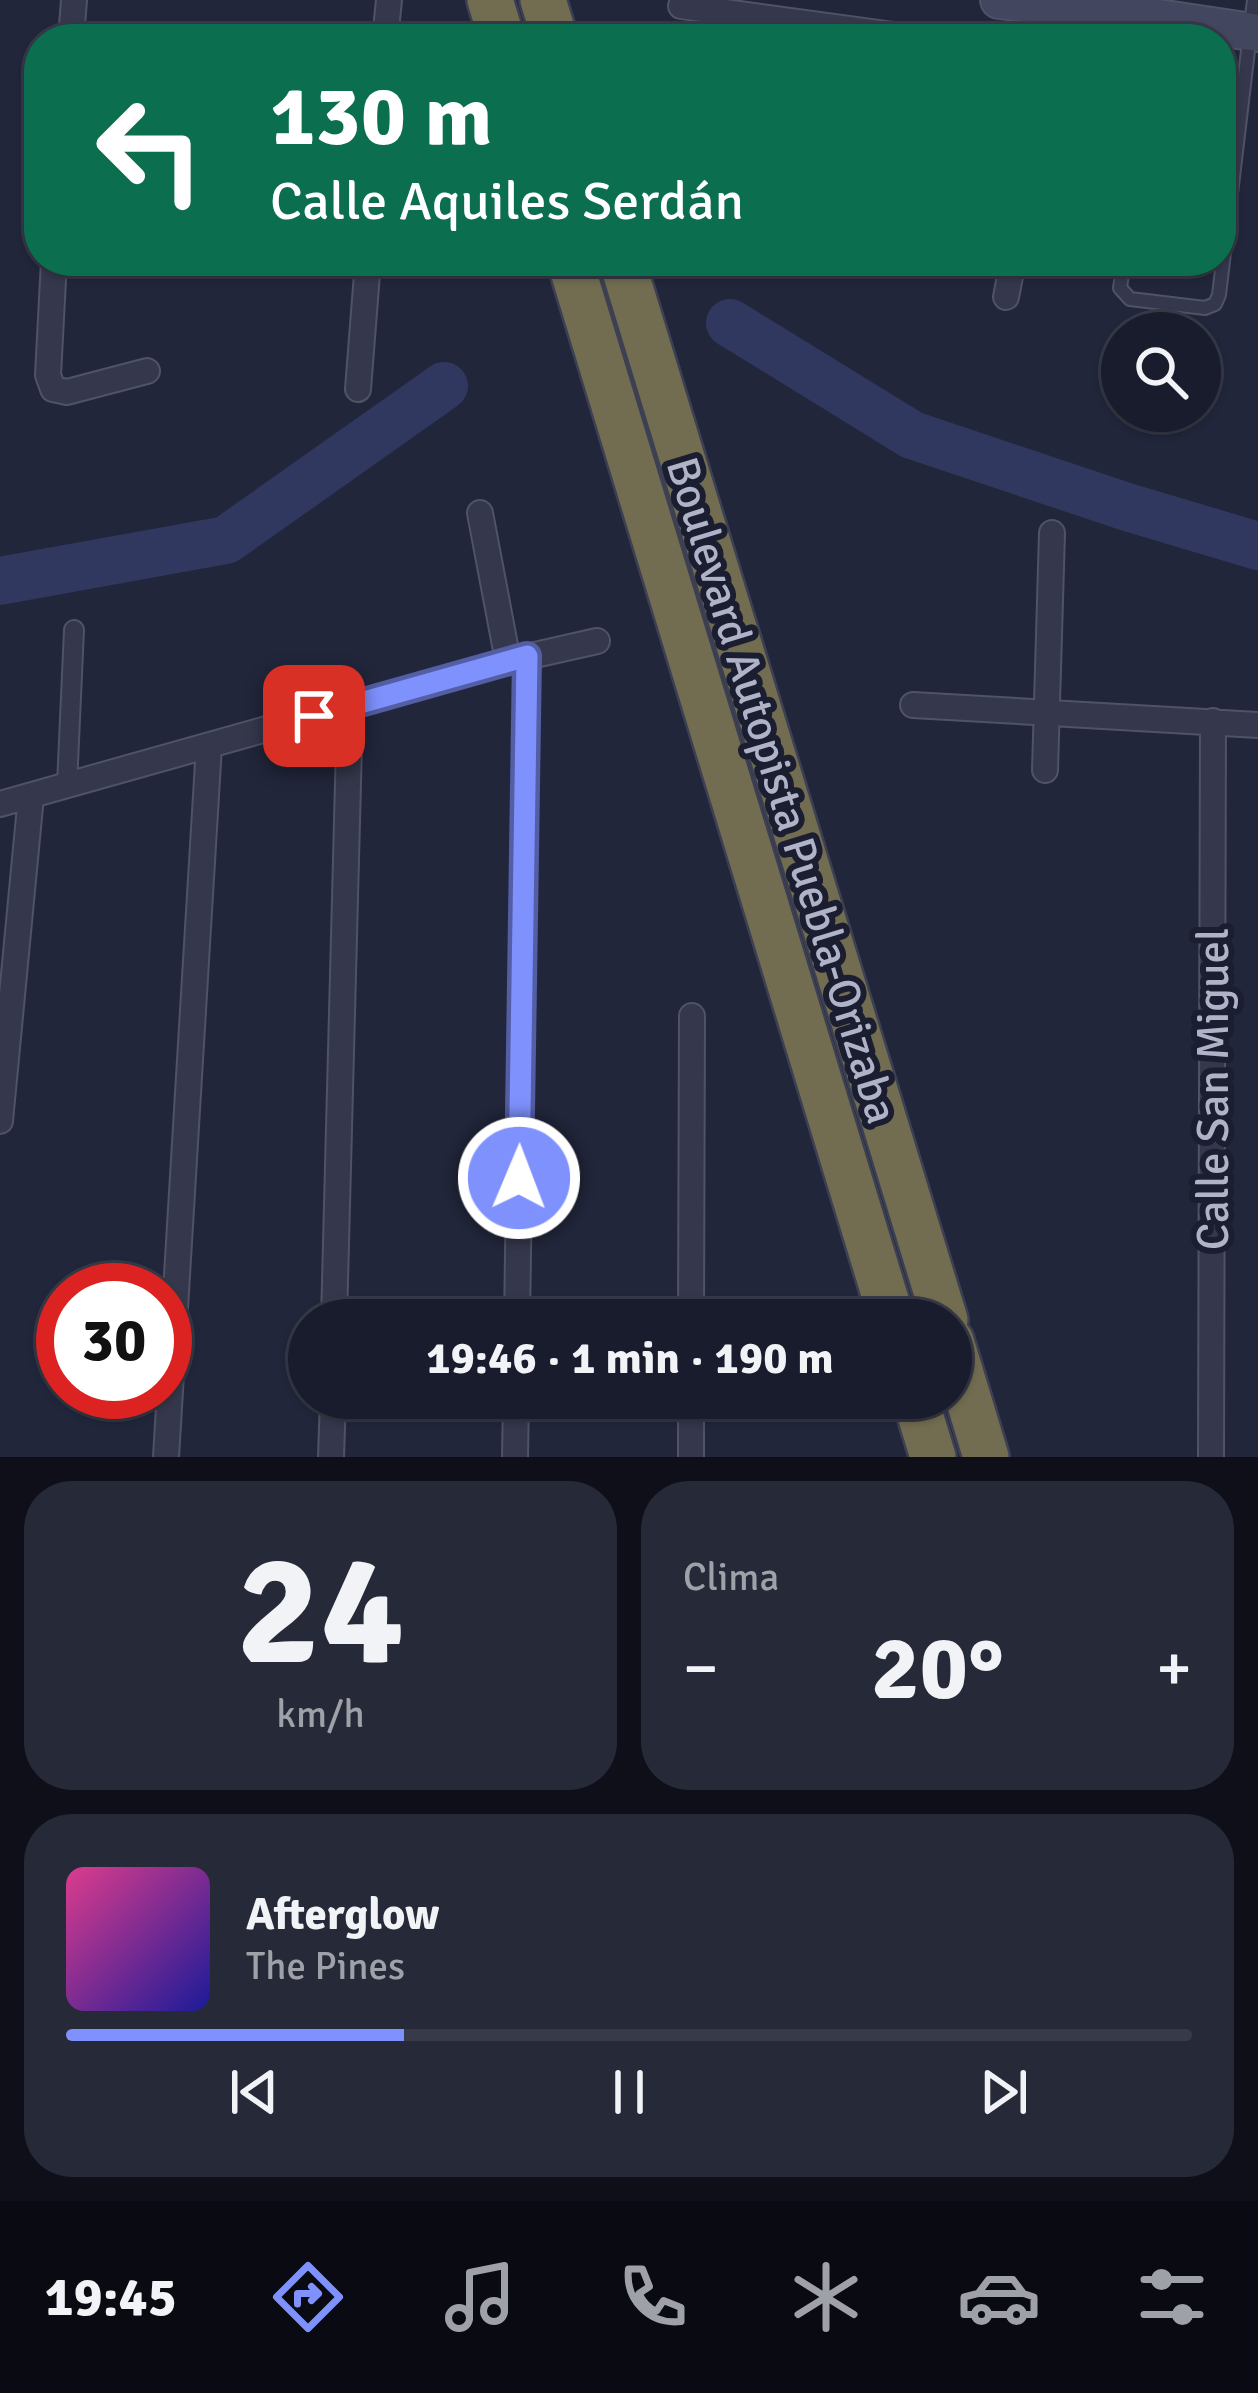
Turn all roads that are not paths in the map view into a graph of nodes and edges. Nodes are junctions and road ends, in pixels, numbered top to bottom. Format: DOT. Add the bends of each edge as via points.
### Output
graph roads {
  1 [pos="999,0"];
  2 [pos="682,6"];
  3 [pos="1158,19"];
  4 [pos="1254,22"];
  5 [pos="813,24"];
  6 [pos="1236,83"];
  7 [pos="1244,84"];
  8 [pos="1236,127"];
  9 [pos="54,276"];
  10 [pos="367,276"];
  11 [pos="575,276"];
  12 [pos="627,276"];
  13 [pos="1010,276"];
  14 [pos="1122,276"];
  15 [pos="1221,276"];
  16 [pos="1006,297"];
  17 [pos="147,371"];
  18 [pos="358,388"];
  19 [pos="480,513"];
  20 [pos="1052,533"];
  21 [pos="74,631"];
  22 [pos="597,641"];
  23 [pos="518,659"];
  24 [pos="914,705"];
  25 [pos="350,706"];
  26 [pos="1048,712"];
  27 [pos="1213,721"];
  28 [pos="1258,725"];
  29 [pos="209,746"];
  30 [pos="1045,770"];
  31 [pos="67,784"];
  32 [pos="31,796"];
  33 [pos="0,804"];
  34 [pos="692,1016"];
  35 [pos="0,1121"];
  36 [pos="335,1299"];
  37 [pos="517,1299"];
  38 [pos="691,1299"];
  39 [pos="886,1299"];
  40 [pos="939,1299"];
  41 [pos="972,1411"];
  42 [pos="332,1419"];
  43 [pos="516,1419"];
  44 [pos="691,1419"];
  45 [pos="921,1419"];
  46 [pos="166,1457"];
  47 [pos="331,1457"];
  48 [pos="515,1457"];
  49 [pos="691,1457"];
  50 [pos="933,1457"];
  51 [pos="986,1457"];
  52 [pos="1211,1457"];
  1 -- 3 [label="main road"];
  2 -- 5 [label="street"];
  3 -- 4 [label="main road"];
  4 -- 7 [label="lane"];
  6 -- 7 [label="lane"];
  7 -- 8 [label="lane"];
  9 -- 17 [label="street" via="53,389"];
  10 -- 18 [label="street"];
  11 -- 39 [label="highway, Boulevard Autopista Puebla-Orizaba"];
  12 -- 40 [label="highway, Boulevard Autopista Puebla-Orizaba"];
  13 -- 16 [label="street"];
  14 -- 15 [label="lane" via="1130,298 1205,308 1220,295"];
  19 -- 23 [label="street"];
  20 -- 26 [label="street"];
  21 -- 31 [label="street"];
  22 -- 23 [label="street"];
  23 -- 25 [label="street"];
  23 -- 37 [label="street"];
  24 -- 26 [label="street"];
  25 -- 29 [label="street"];
  25 -- 36 [label="street"];
  26 -- 27 [label="street"];
  26 -- 30 [label="street"];
  27 -- 28 [label="street"];
  27 -- 52 [label="street, Calle San Miguel"];
  29 -- 31 [label="street"];
  29 -- 46 [label="street"];
  31 -- 32 [label="street"];
  32 -- 33 [label="street"];
  32 -- 35 [label="street"];
  34 -- 38 [label="street"];
  41 -- 51 [label="highway"];
  42 -- 47 [label="street"];
  43 -- 48 [label="street"];
  44 -- 49 [label="street"];
  45 -- 50 [label="highway"];
}
